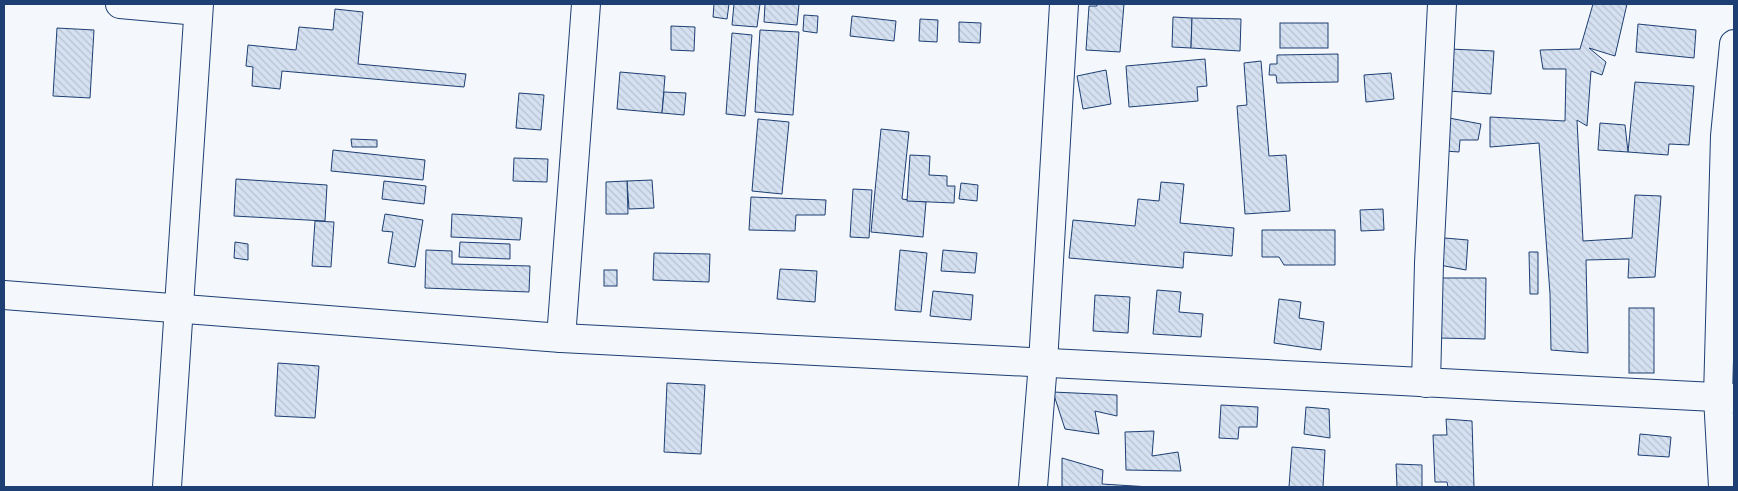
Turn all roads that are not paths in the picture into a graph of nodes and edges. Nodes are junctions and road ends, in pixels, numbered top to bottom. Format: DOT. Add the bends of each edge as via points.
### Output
graph roads {
  1 [pos="120,4"];
  2 [pos="586,4"];
  3 [pos="1064,4"];
  4 [pos="1442,4"];
  5 [pos="198,7"];
  6 [pos="1734,44"];
  7 [pos="4,295"];
  8 [pos="178,307"];
  9 [pos="561,338"];
  10 [pos="1043,363"];
  11 [pos="1426,383"];
  12 [pos="1726,397"];
  13 [pos="167,487"];
  14 [pos="1033,487"];
  15 [pos="1723,487"];
  1 -- 5 [label="street"];
  2 -- 9 [label="street"];
  3 -- 10 [label="street"];
  4 -- 11 [label="street"];
  5 -- 8 [label="street"];
  6 -- 12 [label="street" via="1725,136"];
  7 -- 8 [label="street"];
  8 -- 9 [label="street"];
  8 -- 13 [label="street"];
  9 -- 10 [label="street"];
  10 -- 11 [label="street"];
  10 -- 14 [label="street"];
  11 -- 12 [label="street"];
  12 -- 15 [label="street"];
}
